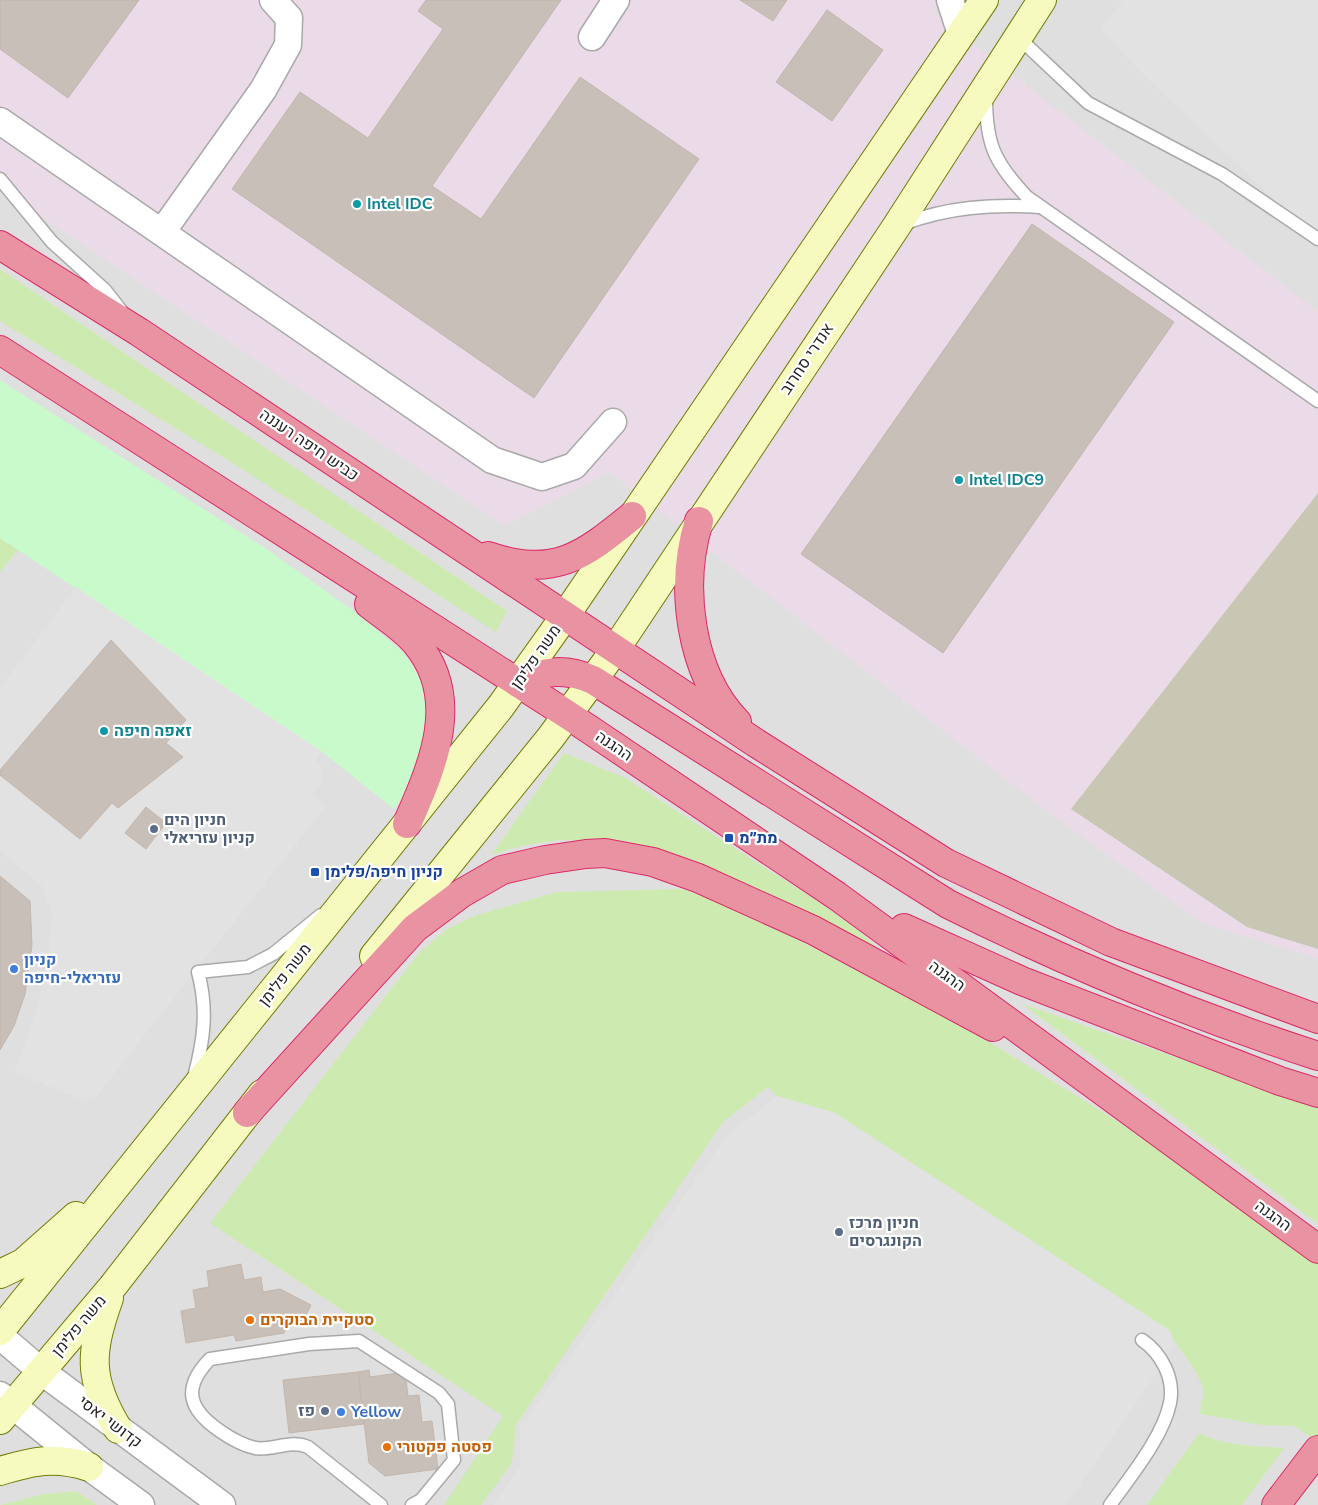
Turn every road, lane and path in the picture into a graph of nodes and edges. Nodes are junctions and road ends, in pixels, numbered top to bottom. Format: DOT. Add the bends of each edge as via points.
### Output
graph roads {
  1 [pos="273,0"];
  2 [pos="616,0"];
  3 [pos="950,0"];
  4 [pos="984,0"];
  5 [pos="1042,0"];
  6 [pos="961,34"];
  7 [pos="592,37"];
  8 [pos="1019,38"];
  9 [pos="986,88"];
  10 [pos="0,121"];
  11 [pos="0,179"];
  12 [pos="1040,207"];
  13 [pos="896,227"];
  14 [pos="162,232"];
  15 [pos="1318,239"];
  16 [pos="0,245"];
  17 [pos="139,332"];
  18 [pos="0,350"];
  19 [pos="1318,401"];
  20 [pos="613,422"];
  21 [pos="242,504"];
  22 [pos="632,516"];
  23 [pos="699,521"];
  24 [pos="452,541"];
  25 [pos="565,616"];
  26 [pos="615,650"];
  27 [pos="593,680"];
  28 [pos="518,683"];
  29 [pos="568,715"];
  30 [pos="756,743"];
  31 [pos="407,824"];
  32 [pos="348,894"];
  33 [pos="837,896"];
  34 [pos="1311,1015"];
  35 [pos="1318,1056"];
  36 [pos="1084,1076"];
  37 [pos="1318,1093"];
  38 [pos="189,1096"];
  39 [pos="247,1113"];
  40 [pos="131,1167"];
  41 [pos="1318,1249"];
  42 [pos="0,1274"];
  43 [pos="113,1286"];
  44 [pos="0,1331"];
  45 [pos="0,1336"];
  46 [pos="1142,1340"];
  47 [pos="41,1371"];
  48 [pos="4,1407"];
  49 [pos="118,1429"];
  50 [pos="1317,1451"];
  51 [pos="89,1467"];
  52 [pos="0,1471"];
  53 [pos="141,1505"];
  54 [pos="222,1505"];
  55 [pos="381,1505"];
  56 [pos="412,1505"];
  57 [pos="1110,1505"];
  58 [pos="1276,1505"];
  1 -- 14 [label="street" via="289,18 288,45 263,90"];
  2 -- 7 [label="street"];
  3 -- 6 [label="street"];
  4 -- 6 [label="main road"];
  5 -- 8 [label="main road, אנדרי סחרוב"];
  6 -- 22 [label="main road"];
  8 -- 9 [label="main road, אנדרי סחרוב"];
  8 -- 15 [label="lane" via="1088,103 1222,174"];
  9 -- 12 [label="lane" via="989,142 1009,179"];
  9 -- 13 [label="main road, אנדרי סחרוב"];
  10 -- 14 [label="street"];
  11 -- 17 [label="lane" via="52,242 105,290"];
  12 -- 13 [label="lane" via="1003,205 957,209"];
  12 -- 19 [label="lane"];
  13 -- 23 [label="main road, אנדרי סחרוב"];
  14 -- 20 [label="street" via="492,460 542,477 574,466"];
  16 -- 17 [label="highway, כביש חיפה רעננה"];
  17 -- 24 [label="highway, כביש חיפה רעננה"];
  18 -- 21 [label="highway"];
  21 -- 28 [label="highway"];
  21 -- 31 [label="highway" via="415,642 433,670 441,712 439,736 430,771"];
  22 -- 24 [label="highway" via="585,552 563,562 542,565 506,562"];
  22 -- 25 [label="main road"];
  23 -- 26 [label="main road, אנדרי סחרוב"];
  23 -- 30 [label="highway" via="692,542 689,581 696,642 717,698"];
  24 -- 25 [label="highway, כביש חיפה רעננה"];
  25 -- 26 [label="highway, כביש חיפה רעננה"];
  25 -- 28 [label="main road, משה פלימן"];
  26 -- 27 [label="main road, אנדרי סחרוב"];
  26 -- 30 [label="highway"];
  27 -- 28 [label="highway" via="562,670"];
  27 -- 29 [label="main road, אנדרי סחרוב"];
  27 -- 35 [label="highway" via="948,904 1132,989"];
  28 -- 29 [label="highway"];
  28 -- 31 [label="main road, משה פלימן"];
  29 -- 33 [label="highway, ההגנה"];
  29 -- 39 [label="main road, משה פלימן"];
  30 -- 34 [label="highway" via="946,863 1026,903 1111,942"];
  31 -- 32 [label="main road, משה פלימן"];
  32 -- 38 [label="main road, משה פלימן"];
  32 -- 38 [label="lane" via="273,954 248,967 198,972 205,1022"];
  33 -- 36 [label="highway, ההגנה"];
  33 -- 37 [label="highway" via="935,944 1022,981"];
  36 -- 39 [label="highway" via="805,926 698,878 653,862 605,853 545,860 502,870 462,893 416,928"];
  36 -- 41 [label="highway, ההגנה"];
  38 -- 40 [label="main road, משה פלימן"];
  39 -- 43 [label="main road, משה פלימן"];
  40 -- 42 [label="main road" via="23,1263"];
  40 -- 44 [label="main road, משה פלימן"];
  43 -- 47 [label="main road, משה פלימן"];
  43 -- 49 [label="main road" via="98,1330 94,1378 102,1403"];
  45 -- 47 [label="street, קדושי יאסי"];
  46 -- 57 [label="lane" via="1160,1356 1169,1375 1170,1402 1159,1430"];
  47 -- 48 [label="main road, משה פלימן"];
  47 -- 49 [label="street, קדושי יאסי"];
  48 -- 51 [label="street"];
  49 -- 54 [label="street, קדושי יאסי"];
  50 -- 58 [label="highway"];
  51 -- 52 [label="main road" via="70,1461 42,1460"];
  51 -- 53 [label="street"];
  55 -- 56 [label="lane" via="300,1443 257,1448 240,1443 207,1422 197,1413 192,1396 193,1381 200,1369 210,1359 331,1341 359,1341 439,1393 448,1404 454,1460 421,1500"];
}
